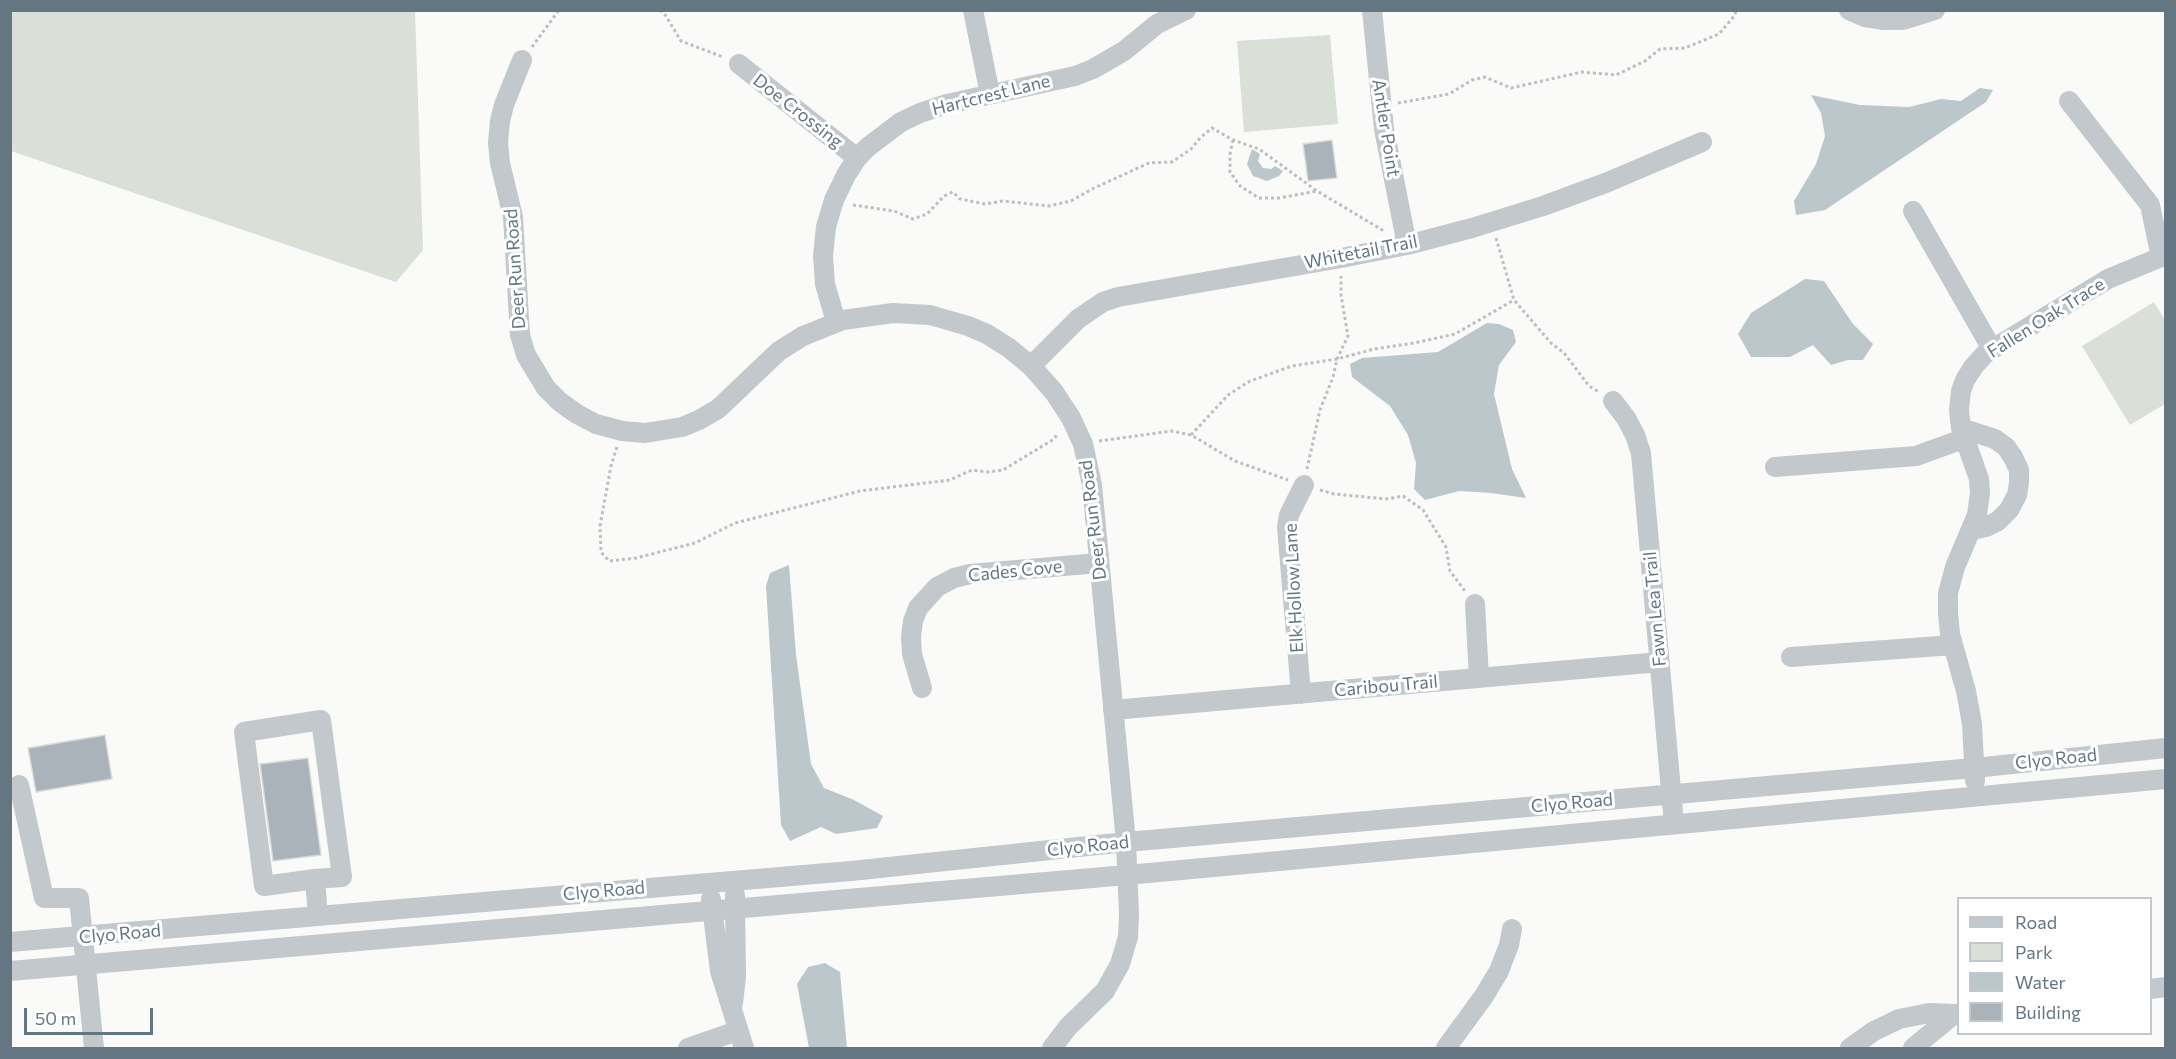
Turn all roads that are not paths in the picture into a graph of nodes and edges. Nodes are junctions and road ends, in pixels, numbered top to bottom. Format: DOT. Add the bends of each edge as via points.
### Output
graph roads {
  1 [pos="973,10"];
  2 [pos="1186,10"];
  3 [pos="1372,10"];
  4 [pos="1848,10"];
  5 [pos="1935,10"];
  6 [pos="522,60"];
  7 [pos="739,64"];
  8 [pos="990,94"];
  9 [pos="2068,101"];
  10 [pos="1702,142"];
  11 [pos="856,159"];
  12 [pos="1913,211"];
  13 [pos="1407,245"];
  14 [pos="2163,256"];
  15 [pos="836,322"];
  16 [pos="1992,349"];
  17 [pos="1031,366"];
  18 [pos="1613,401"];
  19 [pos="1962,433"];
  20 [pos="1775,467"];
  21 [pos="1304,485"];
  22 [pos="1972,530"];
  23 [pos="1099,563"];
  24 [pos="1474,604"];
  25 [pos="1953,645"];
  26 [pos="1791,657"];
  27 [pos="1660,662"];
  28 [pos="1479,678"];
  29 [pos="922,688"];
  30 [pos="1301,694"];
  31 [pos="1113,710"];
  32 [pos="2166,748"];
  33 [pos="1974,768"];
  34 [pos="2166,779"];
  35 [pos="19,785"];
  36 [pos="1671,794"];
  37 [pos="1976,796"];
  38 [pos="1674,824"];
  39 [pos="1126,842"];
  40 [pos="1127,875"];
  41 [pos="315,879"];
  42 [pos="734,880"];
  43 [pos="710,882"];
  44 [pos="736,908"];
  45 [pos="712,910"];
  46 [pos="318,916"];
  47 [pos="1512,929"];
  48 [pos="83,937"];
  49 [pos="10,942"];
  50 [pos="86,964"];
  51 [pos="10,971"];
  52 [pos="732,1009"];
  53 [pos="1956,1015"];
  54 [pos="740,1040"];
  55 [pos="94,1048"];
  56 [pos="688,1048"];
  57 [pos="1052,1048"];
  58 [pos="1446,1048"];
  59 [pos="1850,1048"];
  60 [pos="1913,1048"];
  1 -- 8 [label="street"];
  2 -- 8 [label="street, Hartcrest Lane" via="1157,24 1124,51 1093,69"];
  3 -- 13 [label="street, Antler Point" via="1384,129"];
  4 -- 5 [label="street" via="1865,17 1903,20"];
  6 -- 15 [label="street, Deer Run Road" via="500,121 500,163 513,217 520,335 534,371 560,402 596,424 622,431 661,432 682,427 718,409 779,351"];
  7 -- 11 [label="street, Doe Crossing"];
  8 -- 11 [label="street, Hartcrest Lane" via="920,113"];
  9 -- 14 [label="street" via="2150,205"];
  10 -- 13 [label="street, Whitetail Trail" via="1608,182 1495,221"];
  11 -- 15 [label="street, Hartcrest Lane" via="834,200 826,227 825,284"];
  12 -- 16 [label="street"];
  13 -- 17 [label="street, Whitetail Trail" via="1118,297 1078,319"];
  14 -- 16 [label="street, Fallen Oak Trace" via="2108,279"];
  15 -- 17 [label="street, Deer Run Road" via="893,312 930,315 987,334"];
  16 -- 19 [label="street, Fallen Oak Trace" via="1965,380 1959,410"];
  17 -- 23 [label="street, Deer Run Road" via="1054,392 1083,444 1092,485"];
  18 -- 27 [label="street, Fawn Lea Trail" via="1631,427 1641,453"];
  19 -- 20 [label="street" via="1916,456"];
  19 -- 22 [label="street, Fallen Oak Trace" via="1979,479"];
  19 -- 22 [label="street" via="1995,439 2006,447 2019,470 2017,495 2009,510 1998,521"];
  21 -- 30 [label="street, Elk Hollow Lane" via="1287,527"];
  22 -- 25 [label="street, Fallen Oak Trace" via="1948,593"];
  23 -- 29 [label="street, Cades Cove" via="970,574 937,587 918,608 913,621 912,654"];
  23 -- 31 [label="street, Deer Run Road"];
  24 -- 28 [label="street"];
  25 -- 26 [label="street"];
  25 -- 33 [label="street, Fallen Oak Trace" via="1972,724"];
  27 -- 28 [label="street, Caribou Trail"];
  27 -- 36 [label="street, Fawn Lea Trail"];
  28 -- 30 [label="street, Caribou Trail"];
  30 -- 31 [label="street, Caribou Trail"];
  31 -- 39 [label="street, Deer Run Road"];
  32 -- 33 [label="street, Clyo Road"];
  33 -- 36 [label="street, Clyo Road"];
  33 -- 37 [label="street, Fallen Oak Trace"];
  34 -- 37 [label="street, Clyo Road"];
  35 -- 48 [label="street" via="44,898 79,898"];
  36 -- 38 [label="street, Fawn Lea Trail"];
  36 -- 39 [label="street, Clyo Road"];
  37 -- 38 [label="street, Clyo Road"];
  38 -- 40 [label="street, Clyo Road"];
  39 -- 40 [label="street, Deer Run Road"];
  39 -- 42 [label="street, Clyo Road"];
  40 -- 44 [label="street, Clyo Road"];
  40 -- 57 [label="street, Deer Run Road" via="1128,937 1120,964 1105,991"];
  41 -- 41 [label="street" via="342,876 321,720 244,732 264,886"];
  41 -- 46 [label="street"];
  42 -- 43 [label="street, Clyo Road"];
  42 -- 44 [label="street"];
  43 -- 45 [label="street"];
  43 -- 46 [label="street, Clyo Road"];
  44 -- 45 [label="street, Clyo Road"];
  44 -- 52 [label="street"];
  45 -- 50 [label="street, Clyo Road"];
  45 -- 52 [label="street" via="720,971"];
  46 -- 48 [label="street, Clyo Road"];
  47 -- 58 [label="street" via="1499,971"];
  48 -- 49 [label="street, Clyo Road"];
  48 -- 50 [label="street"];
  50 -- 51 [label="street, Clyo Road"];
  50 -- 55 [label="street"];
  52 -- 54 [label="street"];
  53 -- 59 [label="street" via="1929,1013 1899,1019 1874,1030"];
  53 -- 60 [label="street"];
  54 -- 56 [label="street"];
}
